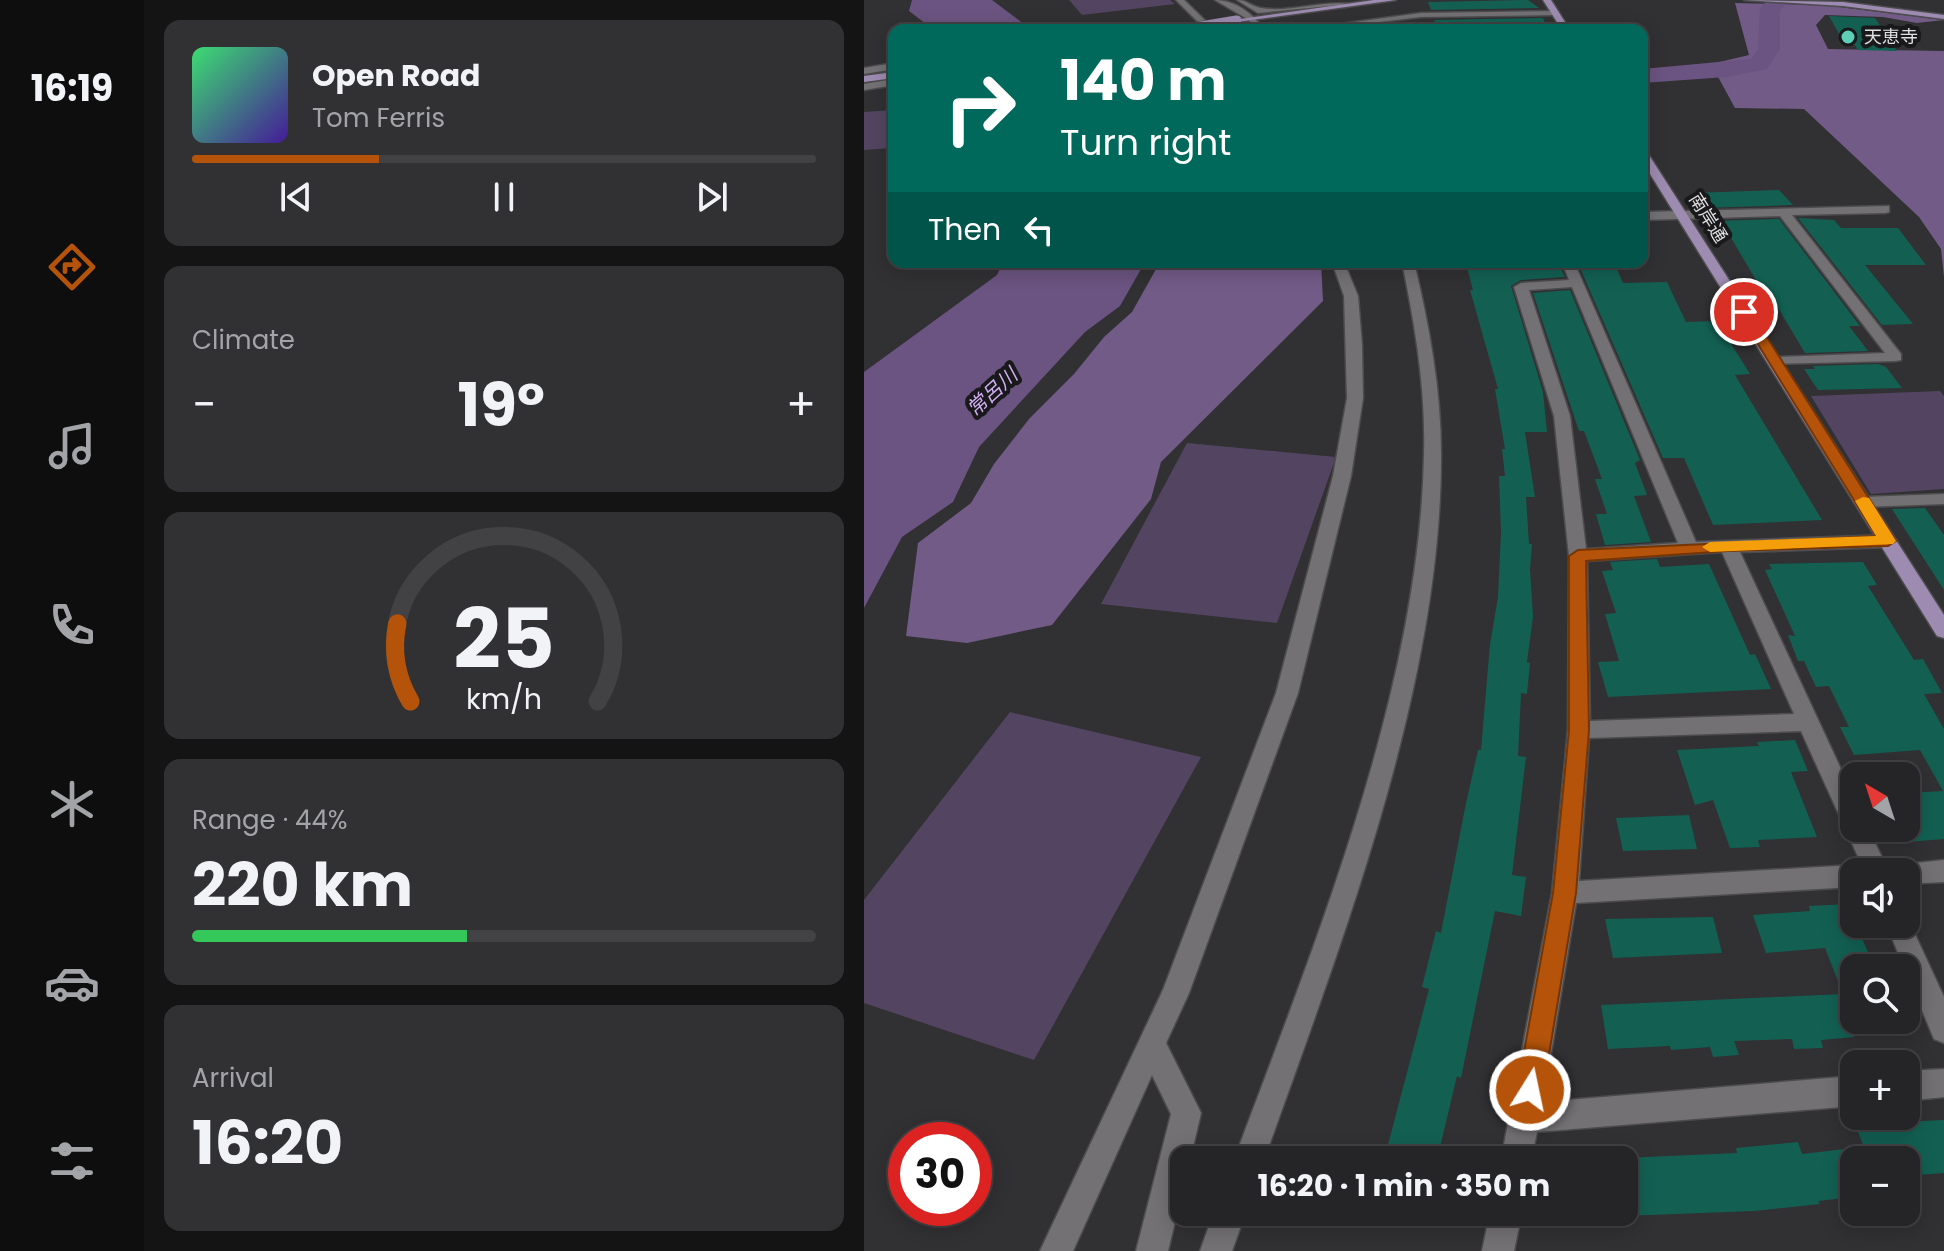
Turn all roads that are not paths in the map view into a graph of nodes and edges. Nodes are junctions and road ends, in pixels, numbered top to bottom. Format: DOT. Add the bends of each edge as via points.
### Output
graph roads {
  1 [pos="1180,0"];
  2 [pos="1219,0"];
  3 [pos="1241,0"];
  4 [pos="1392,0"];
  5 [pos="1547,0"];
  6 [pos="1748,0"];
  7 [pos="1767,1"];
  8 [pos="1807,2"];
  9 [pos="1346,4"];
  10 [pos="1556,13"];
  11 [pos="1421,15"];
  12 [pos="1944,17"];
  13 [pos="1252,18"];
  14 [pos="1205,24"];
  15 [pos="1213,24"];
  16 [pos="1256,24"];
  17 [pos="1346,24"];
  18 [pos="1423,24"];
  19 [pos="1562,24"];
  20 [pos="888,67"];
  21 [pos="864,71"];
  22 [pos="888,76"];
  23 [pos="864,79"];
  24 [pos="888,83"];
  25 [pos="864,87"];
  26 [pos="1648,165"];
  27 [pos="1885,209"];
  28 [pos="1783,212"];
  29 [pos="1682,214"];
  30 [pos="1648,216"];
  31 [pos="1340,268"];
  32 [pos="1409,268"];
  33 [pos="1571,268"];
  34 [pos="1577,283"];
  35 [pos="1775,361"];
  36 [pos="1944,499"];
  37 [pos="1863,502"];
  38 [pos="1888,541"];
  39 [pos="1728,546"];
  40 [pos="1689,548"];
  41 [pos="1578,556"];
  42 [pos="1944,631"];
  43 [pos="1806,722"];
  44 [pos="1579,730"];
  45 [pos="1840,794"];
  46 [pos="1944,871"];
  47 [pos="1920,872"];
  48 [pos="1840,877"];
  49 [pos="1565,893"];
  50 [pos="1905,938"];
  51 [pos="1944,1029"];
  52 [pos="1152,1044"];
  53 [pos="1944,1083"];
  54 [pos="1920,1085"];
  55 [pos="1840,1092"];
  56 [pos="1525,1118"];
  57 [pos="1254,1146"];
  58 [pos="1519,1146"];
  59 [pos="1225,1226"];
  60 [pos="1503,1226"];
  61 [pos="1056,1251"];
  62 [pos="1152,1251"];
  63 [pos="1216,1251"];
  64 [pos="1498,1251"];
  1 -- 14 [label="street"];
  2 -- 13 [label="street"];
  3 -- 9 [label="street" via="1258,11"];
  4 -- 9 [label="main road"];
  5 -- 10 [label="main road"];
  6 -- 7 [label="main road"];
  7 -- 8 [label="main road"];
  8 -- 12 [label="main road"];
  9 -- 13 [label="main road"];
  10 -- 11 [label="street" via="1491,18"];
  10 -- 19 [label="main road"];
  11 -- 17 [label="street"];
  11 -- 18 [label="street"];
  13 -- 15 [label="main road, bridge"];
  13 -- 16 [label="street"];
  20 -- 21 [label="street"];
  22 -- 23 [label="main road"];
  24 -- 25 [label="street"];
  26 -- 29 [label="main road, 南岸通"];
  27 -- 28 [label="street"];
  28 -- 29 [label="street"];
  28 -- 35 [label="street" via="1896,357"];
  29 -- 30 [label="street"];
  29 -- 35 [label="main road, 南岸通"];
  31 -- 52 [label="street" via="1351,296 1355,345 1355,398 1342,476 1287,693"];
  32 -- 57 [label="street" via="1427,362 1432,436 1430,513 1417,602 1387,749 1312,988"];
  33 -- 34 [label="street"];
  34 -- 40 [label="street"];
  34 -- 41 [label="street" via="1521,287 1562,416"];
  35 -- 37 [label="main road, 南岸通"];
  36 -- 37 [label="street"];
  37 -- 38 [label="main road, 南岸通"];
  38 -- 39 [label="street"];
  38 -- 42 [label="main road, 南岸通"];
  39 -- 40 [label="street"];
  39 -- 43 [label="street"];
  40 -- 41 [label="street"];
  41 -- 44 [label="street"];
  43 -- 44 [label="street"];
  43 -- 45 [label="street"];
  44 -- 49 [label="street"];
  46 -- 47 [label="street"];
  48 -- 49 [label="street"];
  49 -- 56 [label="street"];
  50 -- 51 [label="street"];
  52 -- 61 [label="street"];
  52 -- 62 [label="street" via="1186,1113"];
  53 -- 54 [label="street"];
  55 -- 56 [label="street"];
  56 -- 58 [label="street"];
  59 -- 63 [label="street"];
  60 -- 64 [label="street"];
}
